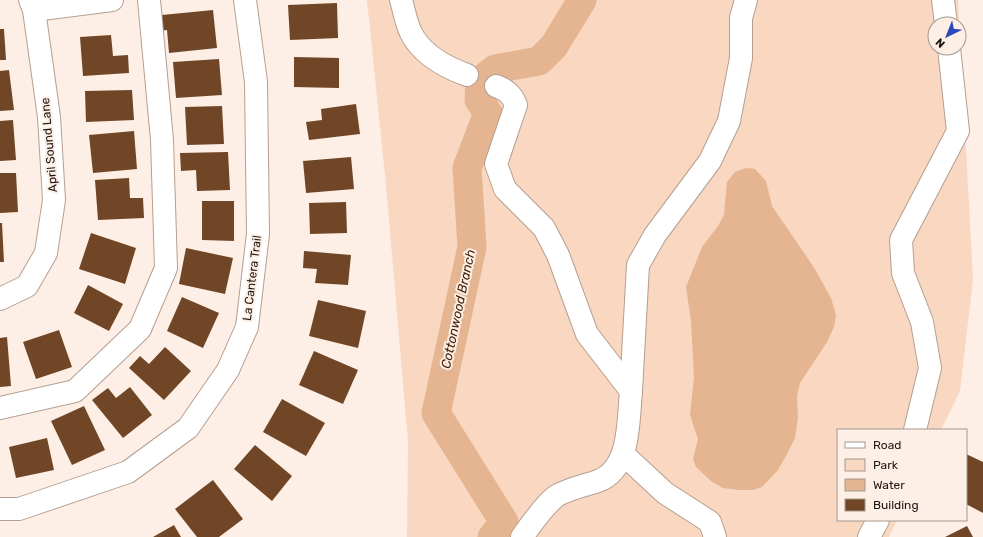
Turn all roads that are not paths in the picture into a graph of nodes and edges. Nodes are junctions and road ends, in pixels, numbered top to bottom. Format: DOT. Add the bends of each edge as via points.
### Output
graph roads {
  1 [pos="112,0"];
  2 [pos="149,0"];
  3 [pos="245,0"];
  4 [pos="401,0"];
  5 [pos="746,0"];
  6 [pos="943,0"];
  7 [pos="32,5"];
  8 [pos="945,16"];
  9 [pos="950,56"];
  10 [pos="467,75"];
  11 [pos="496,86"];
  12 [pos="0,299"];
  13 [pos="631,391"];
  14 [pos="0,408"];
  15 [pos="915,429"];
  16 [pos="623,454"];
  17 [pos="0,509"];
  18 [pos="877,521"];
  19 [pos="522,537"];
  20 [pos="715,537"];
  21 [pos="869,537"];
  1 -- 7 [label="street"];
  2 -- 14 [label="street" via="162,140 166,268 140,329 75,391"];
  3 -- 17 [label="street, La Cantera Trail" via="256,82 258,234 246,326 228,370 188,428 128,472 19,509"];
  4 -- 10 [label="street" via="410,33 419,45 442,64"];
  5 -- 13 [label="street" via="741,18 741,58 730,121 710,161 655,235 638,265"];
  6 -- 8 [label="street"];
  7 -- 12 [label="street, April Sound Lane" via="49,117 54,200 46,253 27,286"];
  9 -- 15 [label="street" via="958,131 901,240 903,273 922,322 930,368"];
  11 -- 13 [label="street" via="506,90 516,105 496,164 505,189 544,228 558,255 587,334"];
  13 -- 16 [label="street"];
  16 -- 19 [label="street" via="606,478 556,496"];
  16 -- 20 [label="street" via="665,493 710,522"];
  18 -- 21 [label="street"];
}
